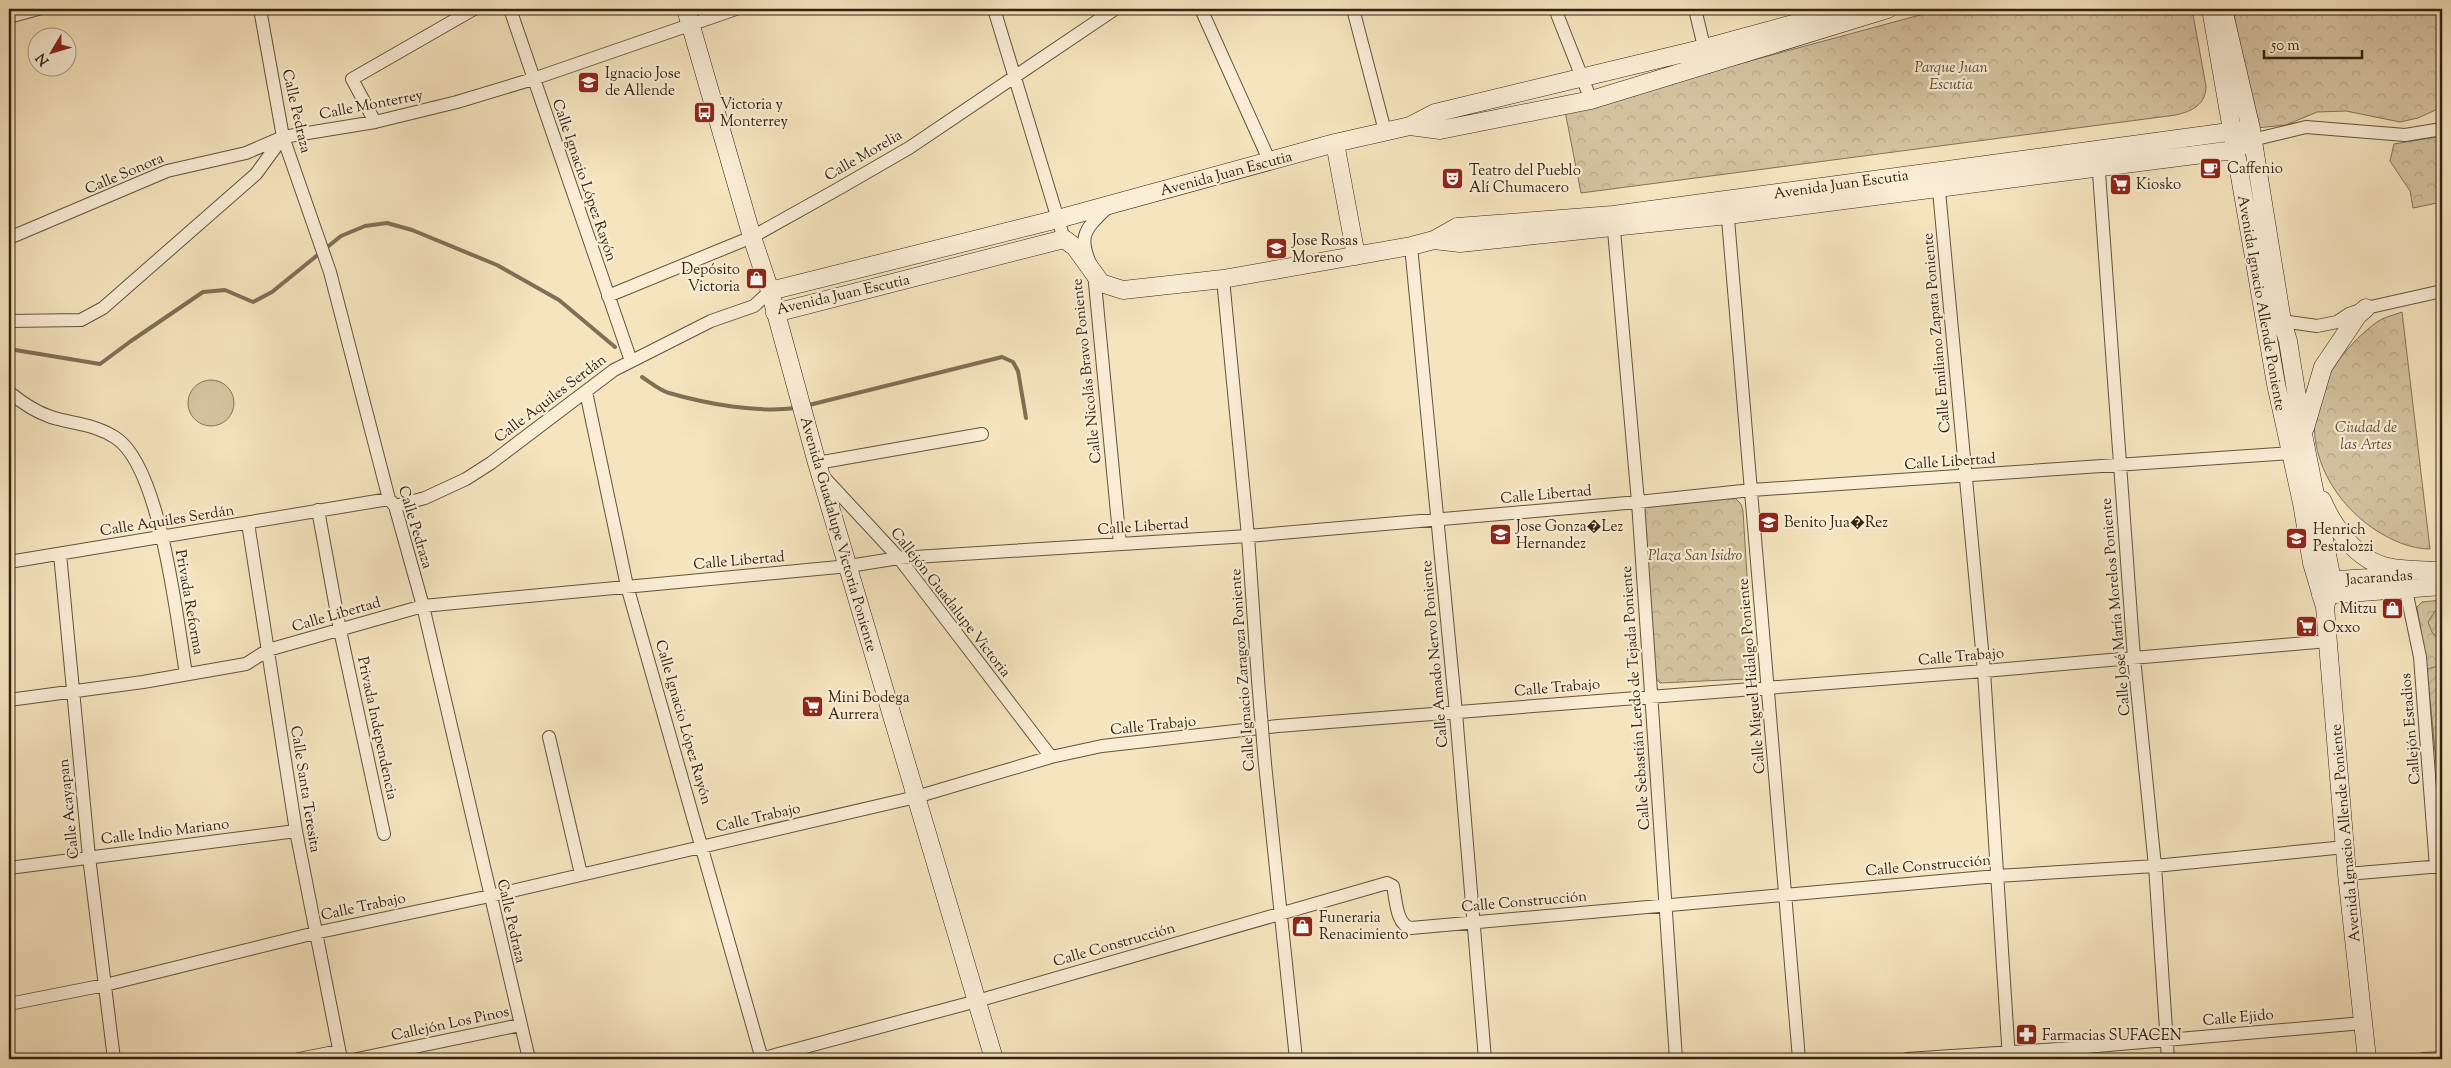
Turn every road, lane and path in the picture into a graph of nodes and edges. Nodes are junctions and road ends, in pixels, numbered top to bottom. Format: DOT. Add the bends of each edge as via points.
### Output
graph roads {
  1 [pos="38,9"];
  2 [pos="260,9"];
  3 [pos="474,9"];
  4 [pos="510,9"];
  5 [pos="736,9"];
  6 [pos="994,9"];
  7 [pos="1115,9"];
  8 [pos="1201,9"];
  9 [pos="1353,9"];
  10 [pos="1555,9"];
  11 [pos="1694,9"];
  12 [pos="1848,9"];
  13 [pos="1888,9"];
  14 [pos="2211,9"];
  15 [pos="2223,9"];
  16 [pos="9,17"];
  17 [pos="688,17"];
  18 [pos="1706,55"];
  19 [pos="1014,78"];
  20 [pos="1581,78"];
  21 [pos="533,79"];
  22 [pos="1591,100"];
  23 [pos="2226,107"];
  24 [pos="375,122"];
  25 [pos="1410,126"];
  26 [pos="2442,129"];
  27 [pos="1385,131"];
  28 [pos="2232,131"];
  29 [pos="2208,134"];
  30 [pos="2252,135"];
  31 [pos="283,137"];
  32 [pos="1334,143"];
  33 [pos="2234,150"];
  34 [pos="2098,159"];
  35 [pos="1270,162"];
  36 [pos="1937,179"];
  37 [pos="1110,205"];
  38 [pos="1727,208"];
  39 [pos="1058,219"];
  40 [pos="1613,222"];
  41 [pos="752,237"];
  42 [pos="9,238"];
  43 [pos="1064,239"];
  44 [pos="1410,246"];
  45 [pos="1356,256"];
  46 [pos="1094,273"];
  47 [pos="1223,279"];
  48 [pos="770,291"];
  49 [pos="2442,291"];
  50 [pos="608,296"];
  51 [pos="754,306"];
  52 [pos="2366,308"];
  53 [pos="776,313"];
  54 [pos="9,321"];
  55 [pos="2282,321"];
  56 [pos="632,360"];
  57 [pos="9,392"];
  58 [pos="586,392"];
  59 [pos="982,434"];
  60 [pos="2303,434"];
  61 [pos="2291,453"];
  62 [pos="2120,465"];
  63 [pos="818,467"];
  64 [pos="2311,473"];
  65 [pos="1966,477"];
  66 [pos="1752,490"];
  67 [pos="1638,502"];
  68 [pos="392,503"];
  69 [pos="318,510"];
  70 [pos="1438,519"];
  71 [pos="248,523"];
  72 [pos="162,536"];
  73 [pos="1248,536"];
  74 [pos="1120,544"];
  75 [pos="60,554"];
  76 [pos="900,558"];
  77 [pos="9,562"];
  78 [pos="849,566"];
  79 [pos="2442,572"];
  80 [pos="627,586"];
  81 [pos="2442,586"];
  82 [pos="2406,590"];
  83 [pos="2325,591"];
  84 [pos="422,606"];
  85 [pos="340,630"];
  86 [pos="2328,641"];
  87 [pos="268,650"];
  88 [pos="2134,658"];
  89 [pos="1984,671"];
  90 [pos="186,674"];
  91 [pos="1768,688"];
  92 [pos="73,691"];
  93 [pos="1653,696"];
  94 [pos="9,700"];
  95 [pos="1456,713"];
  96 [pos="549,737"];
  97 [pos="1051,757"];
  98 [pos="916,797"];
  99 [pos="296,831"];
  100 [pos="384,834"];
  101 [pos="702,847"];
  102 [pos="2345,847"];
  103 [pos="89,857"];
  104 [pos="2156,866"];
  105 [pos="2439,867"];
  106 [pos="9,868"];
  107 [pos="581,874"];
  108 [pos="2347,874"];
  109 [pos="1997,876"];
  110 [pos="1785,894"];
  111 [pos="490,896"];
  112 [pos="1666,904"];
  113 [pos="1280,913"];
  114 [pos="1473,922"];
  115 [pos="315,933"];
  116 [pos="104,985"];
  117 [pos="977,1001"];
  118 [pos="9,1004"];
  119 [pos="2363,1023"];
  120 [pos="520,1025"];
  121 [pos="2167,1039"];
  122 [pos="340,1055"];
  123 [pos="2009,1056"];
  124 [pos="2442,1058"];
  125 [pos="114,1059"];
  126 [pos="299,1059"];
  127 [pos="357,1059"];
  128 [pos="529,1059"];
  129 [pos="761,1059"];
  130 [pos="994,1059"];
  131 [pos="1296,1059"];
  132 [pos="1485,1059"];
  133 [pos="1676,1059"];
  134 [pos="1799,1059"];
  135 [pos="1907,1059"];
  136 [pos="2168,1059"];
  137 [pos="2367,1059"];
  138 [pos="2423,1059"];
  1 -- 16 [label="street"];
  2 -- 31 [label="street, Calle Pedraza"];
  3 -- 24 [label="street" via="352,79"];
  4 -- 21 [label="street, Calle Ignacio López Rayón"];
  5 -- 17 [label="street, Calle Monterrey"];
  6 -- 19 [label="street"];
  7 -- 19 [label="street, Calle Morelia"];
  8 -- 35 [label="street"];
  9 -- 27 [label="street"];
  10 -- 20 [label="street"];
  11 -- 18 [label="street"];
  12 -- 18 [label="main road, Avenida Juan Escutia"];
  13 -- 18 [label="main road, Avenida Juan Escutia"];
  14 -- 23 [label="main road, Avenida Ignacio Allende Poniente"];
  15 -- 30 [label="main road, Avenida Ignacio Allende Poniente"];
  17 -- 21 [label="street, Calle Monterrey"];
  17 -- 41 [label="main road, Avenida Guadalupe Victoria Poniente"];
  18 -- 20 [label="main road, Avenida Juan Escutia"];
  18 -- 22 [label="main road, Avenida Juan Escutia"];
  19 -- 39 [label="street"];
  19 -- 41 [label="street, Calle Morelia" via="909,148"];
  20 -- 22 [label="street"];
  20 -- 25 [label="main road, Avenida Juan Escutia" via="1435,113"];
  21 -- 24 [label="street, Calle Monterrey"];
  21 -- 50 [label="street, Calle Ignacio López Rayón"];
  22 -- 25 [label="main road, Avenida Juan Escutia" via="1440,130"];
  23 -- 28 [label="main road, Avenida Ignacio Allende Poniente"];
  23 -- 29 [label="main road"];
  24 -- 31 [label="street, Calle Monterrey"];
  25 -- 27 [label="main road, Avenida Juan Escutia"];
  26 -- 30 [label="street" via="2424,134 2389,135 2306,127"];
  27 -- 32 [label="main road, Avenida Juan Escutia"];
  28 -- 29 [label="main road, Avenida Juan Escutia"];
  28 -- 30 [label="main road, Avenida Juan Escutia"];
  28 -- 33 [label="main road, Avenida Ignacio Allende Poniente"];
  29 -- 34 [label="main road, Avenida Juan Escutia"];
  30 -- 33 [label="main road, Avenida Juan Escutia"];
  30 -- 55 [label="main road, Avenida Ignacio Allende Poniente"];
  31 -- 42 [label="street, Calle Sonora" via="246,153 167,171"];
  31 -- 54 [label="street" via="256,174 103,308 81,320"];
  31 -- 68 [label="street, Calle Pedraza" via="330,272"];
  32 -- 35 [label="main road, Avenida Juan Escutia"];
  32 -- 45 [label="main road"];
  33 -- 34 [label="main road, Avenida Juan Escutia"];
  33 -- 61 [label="main road, Avenida Ignacio Allende Poniente"];
  34 -- 36 [label="main road, Avenida Juan Escutia"];
  34 -- 62 [label="street, Calle José María Morelos Poniente"];
  35 -- 37 [label="main road, Avenida Juan Escutia"];
  36 -- 38 [label="main road, Avenida Juan Escutia"];
  36 -- 65 [label="street, Calle Emiliano Zapata Poniente"];
  37 -- 39 [label="main road, Avenida Juan Escutia"];
  37 -- 46 [label="street, Calle Nicolás Bravo Poniente" via="1094,219 1085,235 1083,249"];
  38 -- 40 [label="main road, Avenida Juan Escutia"];
  38 -- 66 [label="street, Calle Miguel Hidalgo Poniente"];
  39 -- 43 [label="street"];
  39 -- 48 [label="main road, Avenida Juan Escutia"];
  40 -- 44 [label="main road, Avenida Juan Escutia" via="1458,227 1434,240"];
  40 -- 67 [label="street, Calle Sebastián Lerdo de Tejada Poniente"];
  41 -- 48 [label="main road, Avenida Guadalupe Victoria Poniente"];
  41 -- 50 [label="street, Calle Morelia"];
  43 -- 46 [label="main road, Avenida Juan Escutia" via="1075,247"];
  43 -- 53 [label="main road, Avenida Juan Escutia"];
  44 -- 45 [label="main road, Avenida Juan Escutia"];
  44 -- 70 [label="street, Calle Amado Nervo Poniente"];
  45 -- 47 [label="main road, Avenida Juan Escutia"];
  46 -- 47 [label="main road, Avenida Juan Escutia" via="1101,283 1123,290"];
  46 -- 74 [label="street, Calle Nicolás Bravo Poniente"];
  47 -- 73 [label="street, Calle Ignacio Zaragoza Poniente"];
  48 -- 51 [label="street, Avenida Juan Escutia"];
  48 -- 53 [label="main road, Avenida Guadalupe Victoria Poniente"];
  49 -- 52 [label="street"];
  50 -- 56 [label="street, Calle Ignacio López Rayón"];
  51 -- 53 [label="street, Avenida Juan Escutia"];
  51 -- 56 [label="street, Calle Aquiles Serdán" via="711,321"];
  52 -- 55 [label="street" via="2337,322 2317,326"];
  52 -- 60 [label="main road" via="2323,367"];
  53 -- 63 [label="main road, Avenida Guadalupe Victoria Poniente"];
  55 -- 60 [label="main road, Avenida Ignacio Allende Poniente"];
  56 -- 58 [label="street, Calle Aquiles Serdán"];
  57 -- 72 [label="street, Privada Reforma" via="50,417 104,430 118,440 133,458 150,489"];
  58 -- 68 [label="street, Calle Aquiles Serdán" via="466,478 425,498"];
  58 -- 80 [label="street, Calle Ignacio López Rayón"];
  59 -- 63 [label="street"];
  60 -- 64 [label="main road, Avenida Ignacio Allende Poniente"];
  61 -- 62 [label="street, Calle Libertad"];
  61 -- 83 [label="main road, Avenida Ignacio Allende Poniente"];
  62 -- 65 [label="street, Calle Libertad"];
  62 -- 88 [label="street, Calle José María Morelos Poniente"];
  63 -- 76 [label="street, Callejón Guadalupe Victoria"];
  63 -- 78 [label="main road, Avenida Guadalupe Victoria Poniente"];
  64 -- 79 [label="main road" via="2328,515 2363,555 2386,567"];
  64 -- 83 [label="main road, Avenida Ignacio Allende Poniente"];
  65 -- 66 [label="street, Calle Libertad"];
  65 -- 89 [label="street, Calle Emiliano Zapata Poniente"];
  66 -- 67 [label="street, Calle Libertad"];
  66 -- 91 [label="street, Calle Miguel Hidalgo Poniente"];
  67 -- 70 [label="street, Calle Libertad"];
  67 -- 93 [label="street, Calle Sebastián Lerdo de Tejada Poniente"];
  68 -- 69 [label="street, Calle Aquiles Serdán"];
  68 -- 84 [label="street, Calle Pedraza"];
  69 -- 71 [label="street, Calle Aquiles Serdán"];
  69 -- 85 [label="street, Privada Independencia"];
  70 -- 73 [label="street, Calle Libertad"];
  70 -- 95 [label="street, Calle Amado Nervo Poniente"];
  71 -- 72 [label="street, Calle Aquiles Serdán"];
  71 -- 87 [label="street, Calle Santa Teresita"];
  72 -- 75 [label="street, Calle Aquiles Serdán"];
  72 -- 90 [label="street, Privada Reforma"];
  73 -- 74 [label="street, Calle Libertad"];
  73 -- 113 [label="street, Calle Ignacio Zaragoza Poniente, bridge"];
  74 -- 76 [label="street, Calle Libertad"];
  75 -- 77 [label="street, Calle Aquiles Serdán"];
  75 -- 92 [label="street, Calle Acayapan"];
  76 -- 78 [label="street, Calle Libertad"];
  76 -- 97 [label="street, Callejón Guadalupe Victoria"];
  78 -- 80 [label="street, Calle Libertad"];
  78 -- 98 [label="main road, Avenida Guadalupe Victoria Poniente"];
  79 -- 83 [label="main road, Jacarandas"];
  80 -- 84 [label="street, Calle Libertad"];
  80 -- 101 [label="street, Calle Ignacio López Rayón"];
  81 -- 82 [label="main road, Jacarandas"];
  82 -- 83 [label="main road, Jacarandas"];
  82 -- 105 [label="street, Callejón Estadios" via="2420,657"];
  83 -- 86 [label="main road, Avenida Ignacio Allende Poniente"];
  84 -- 85 [label="street, Calle Libertad"];
  84 -- 111 [label="street, Calle Pedraza"];
  85 -- 87 [label="street, Calle Libertad"];
  85 -- 100 [label="street, Privada Independencia"];
  86 -- 88 [label="street, Calle Trabajo"];
  86 -- 102 [label="main road, Avenida Ignacio Allende Poniente"];
  87 -- 90 [label="street, Calle Libertad" via="246,664"];
  87 -- 99 [label="street, Calle Santa Teresita"];
  88 -- 89 [label="street, Calle Trabajo"];
  88 -- 104 [label="street, Calle José María Morelos Poniente"];
  89 -- 91 [label="street, Calle Trabajo"];
  89 -- 109 [label="street, Calle Emiliano Zapata Poniente"];
  90 -- 92 [label="street, Calle Libertad"];
  91 -- 93 [label="street, Calle Trabajo"];
  91 -- 110 [label="street, Calle Miguel Hidalgo Poniente"];
  92 -- 94 [label="street, Calle Libertad"];
  92 -- 103 [label="street, Calle Acayapan"];
  93 -- 95 [label="street, Calle Trabajo"];
  93 -- 112 [label="street, Calle Sebastián Lerdo de Tejada Poniente"];
  95 -- 97 [label="street, Calle Trabajo" via="1278,726 1102,746"];
  95 -- 114 [label="street, Calle Amado Nervo Poniente"];
  96 -- 107 [label="street"];
  97 -- 98 [label="street, Calle Trabajo"];
  98 -- 101 [label="street, Calle Trabajo"];
  98 -- 117 [label="main road, Avenida Guadalupe Victoria Poniente"];
  99 -- 103 [label="street, Calle Indio Mariano"];
  99 -- 115 [label="street, Calle Santa Teresita"];
  101 -- 107 [label="street, Calle Trabajo"];
  101 -- 129 [label="street, Calle Ignacio López Rayón"];
  102 -- 104 [label="street, Calle Construcción"];
  102 -- 108 [label="main road, Avenida Ignacio Allende Poniente"];
  103 -- 106 [label="street, Calle Indio Mariano"];
  103 -- 116 [label="street, Calle Acayapan"];
  104 -- 109 [label="street, Calle Construcción"];
  104 -- 121 [label="street, Calle José María Morelos Poniente"];
  105 -- 108 [label="street"];
  107 -- 111 [label="street, Calle Trabajo"];
  108 -- 119 [label="main road, Avenida Ignacio Allende Poniente"];
  109 -- 110 [label="street, Calle Construcción"];
  109 -- 123 [label="street, Calle Emiliano Zapata Poniente"];
  110 -- 112 [label="street, Calle Construcción"];
  110 -- 134 [label="street, Calle Miguel Hidalgo Poniente"];
  111 -- 115 [label="street, Calle Trabajo"];
  111 -- 120 [label="street, Calle Pedraza"];
  112 -- 114 [label="street, Calle Construcción"];
  112 -- 133 [label="street, Calle Sebastián Lerdo de Tejada Poniente"];
  113 -- 114 [label="street, Calle Construcción" via="1387,883 1393,886 1405,927"];
  113 -- 117 [label="street, Calle Construcción"];
  113 -- 131 [label="street, Calle Ignacio Zaragoza Poniente"];
  114 -- 132 [label="street, Calle Amado Nervo Poniente"];
  115 -- 116 [label="street, Calle Trabajo"];
  115 -- 122 [label="street, Calle Santa Teresita"];
  116 -- 118 [label="street, Calle Trabajo"];
  116 -- 125 [label="street, Calle Acayapan"];
  117 -- 129 [label="street, Calle Construcción"];
  117 -- 130 [label="main road, Avenida Guadalupe Victoria Poniente"];
  119 -- 121 [label="street, Calle Ejido"];
  119 -- 137 [label="main road, Avenida Ignacio Allende Poniente"];
  120 -- 127 [label="street, Callejón Los Pinos"];
  120 -- 128 [label="street, Calle Pedraza"];
  121 -- 123 [label="street, Calle Ejido"];
  121 -- 136 [label="street, Calle José María Morelos Poniente"];
  122 -- 126 [label="street"];
  123 -- 135 [label="street, Calle Ejido"];
  124 -- 138 [label="street"];
}
